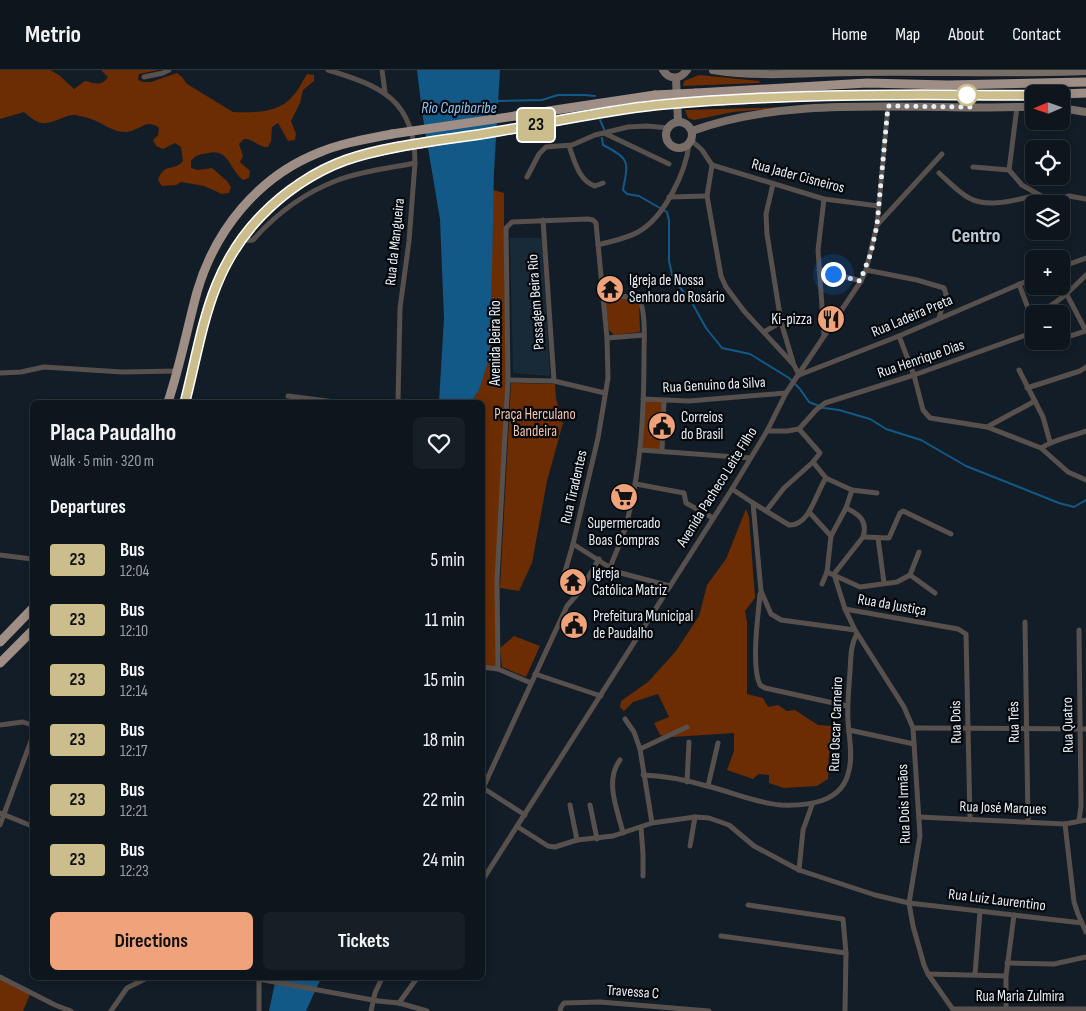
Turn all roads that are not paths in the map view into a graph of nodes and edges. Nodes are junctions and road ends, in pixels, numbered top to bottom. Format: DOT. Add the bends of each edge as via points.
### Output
graph roads {
  1 [pos="170,70"];
  2 [pos="328,70"];
  3 [pos="382,70"];
  4 [pos="662,70"];
  5 [pos="687,70"];
  6 [pos="713,70"];
  7 [pos="999,71"];
  8 [pos="1086,71"];
  9 [pos="348,73"];
  10 [pos="144,77"];
  11 [pos="676,78"];
  12 [pos="1086,82"];
  13 [pos="385,92"];
  14 [pos="1086,93"];
  15 [pos="1070,94"];
  16 [pos="1025,95"];
  17 [pos="696,98"];
  18 [pos="888,106"];
  19 [pos="1017,107"];
  20 [pos="1025,107"];
  21 [pos="1070,109"];
  22 [pos="1086,112"];
  23 [pos="678,122"];
  24 [pos="668,128"];
  25 [pos="692,131"];
  26 [pos="604,133"];
  27 [pos="690,142"];
  28 [pos="569,146"];
  29 [pos="942,154"];
  30 [pos="414,163"];
  31 [pos="669,164"];
  32 [pos="712,165"];
  33 [pos="973,167"];
  34 [pos="1009,170"];
  35 [pos="939,173"];
  36 [pos="527,177"];
  37 [pos="603,183"];
  38 [pos="773,184"];
  39 [pos="1039,195"];
  40 [pos="707,196"];
  41 [pos="1070,196"];
  42 [pos="669,197"];
  43 [pos="1025,198"];
  44 [pos="824,199"];
  45 [pos="1086,199"];
  46 [pos="879,206"];
  47 [pos="543,220"];
  48 [pos="594,222"];
  49 [pos="877,225"];
  50 [pos="240,241"];
  51 [pos="598,245"];
  52 [pos="1086,258"];
  53 [pos="1070,264"];
  54 [pos="819,270"];
  55 [pos="866,270"];
  56 [pos="1086,275"];
  57 [pos="860,281"];
  58 [pos="1025,282"];
  59 [pos="1019,284"];
  60 [pos="1070,292"];
  61 [pos="603,295"];
  62 [pos="1067,295"];
  63 [pos="1028,305"];
  64 [pos="1052,305"];
  65 [pos="939,318"];
  66 [pos="781,322"];
  67 [pos="1086,331"];
  68 [pos="764,332"];
  69 [pos="644,334"];
  70 [pos="1025,335"];
  71 [pos="824,336"];
  72 [pos="898,336"];
  73 [pos="1070,336"];
  74 [pos="607,338"];
  75 [pos="794,365"];
  76 [pos="1086,367"];
  77 [pos="1019,370"];
  78 [pos="177,371"];
  79 [pos="0,373"];
  80 [pos="914,375"];
  81 [pos="508,380"];
  82 [pos="796,380"];
  83 [pos="554,382"];
  84 [pos="1027,388"];
  85 [pos="605,393"];
  86 [pos="786,394"];
  87 [pos="288,396"];
  88 [pos="644,399"];
  89 [pos="169,400"];
  90 [pos="185,400"];
  91 [pos="319,400"];
  92 [pos="399,400"];
  93 [pos="664,401"];
  94 [pos="1035,401"];
  95 [pos="987,427"];
  96 [pos="799,429"];
  97 [pos="767,431"];
  98 [pos="1086,431"];
  99 [pos="1050,442"];
  100 [pos="1041,448"];
  101 [pos="641,450"];
  102 [pos="662,450"];
  103 [pos="750,458"];
  104 [pos="813,462"];
  105 [pos="826,478"];
  106 [pos="1086,480"];
  107 [pos="636,484"];
  108 [pos="732,489"];
  109 [pos="852,490"];
  110 [pos="877,493"];
  111 [pos="752,503"];
  112 [pos="846,508"];
  113 [pos="766,511"];
  114 [pos="810,513"];
  115 [pos="713,518"];
  116 [pos="951,534"];
  117 [pos="831,536"];
  118 [pos="863,537"];
  119 [pos="878,538"];
  120 [pos="573,544"];
  121 [pos="920,552"];
  122 [pos="0,555"];
  123 [pos="30,559"];
  124 [pos="599,559"];
  125 [pos="610,568"];
  126 [pos="827,572"];
  127 [pos="834,574"];
  128 [pos="910,575"];
  129 [pos="562,582"];
  130 [pos="884,583"];
  131 [pos="822,584"];
  132 [pos="670,586"];
  133 [pos="760,591"];
  134 [pos="935,593"];
  135 [pos="844,609"];
  136 [pos="30,612"];
  137 [pos="1025,622"];
  138 [pos="958,629"];
  139 [pos="1079,630"];
  140 [pos="856,632"];
  141 [pos="30,633"];
  142 [pos="0,642"];
  143 [pos="0,663"];
  144 [pos="485,667"];
  145 [pos="498,669"];
  146 [pos="534,674"];
  147 [pos="530,683"];
  148 [pos="600,696"];
  149 [pos="848,706"];
  150 [pos="625,719"];
  151 [pos="30,724"];
  152 [pos="0,725"];
  153 [pos="687,727"];
  154 [pos="912,728"];
  155 [pos="968,728"];
  156 [pos="1026,728"];
  157 [pos="1083,729"];
  158 [pos="849,730"];
  159 [pos="690,742"];
  160 [pos="30,743"];
  161 [pos="718,743"];
  162 [pos="914,744"];
  163 [pos="640,749"];
  164 [pos="620,760"];
  165 [pos="643,775"];
  166 [pos="485,781"];
  167 [pos="687,782"];
  168 [pos="708,786"];
  169 [pos="485,790"];
  170 [pos="570,804"];
  171 [pos="812,804"];
  172 [pos="590,805"];
  173 [pos="2,814"];
  174 [pos="525,815"];
  175 [pos="695,817"];
  176 [pos="919,817"];
  177 [pos="970,820"];
  178 [pos="1079,820"];
  179 [pos="1086,820"];
  180 [pos="1028,822"];
  181 [pos="652,823"];
  182 [pos="1065,824"];
  183 [pos="0,825"];
  184 [pos="30,825"];
  185 [pos="518,827"];
  186 [pos="641,827"];
  187 [pos="623,833"];
  188 [pos="597,839"];
  189 [pos="577,840"];
  190 [pos="690,846"];
  191 [pos="799,870"];
  192 [pos="485,876"];
  193 [pos="643,876"];
  194 [pos="909,903"];
  195 [pos="748,905"];
  196 [pos="980,911"];
  197 [pos="1014,915"];
  198 [pos="1082,923"];
  199 [pos="1086,932"];
  200 [pos="721,936"];
  201 [pos="846,953"];
  202 [pos="1086,957"];
  203 [pos="1007,963"];
  204 [pos="928,974"];
  205 [pos="975,974"];
  206 [pos="1006,976"];
  207 [pos="0,977"];
  208 [pos="143,980"];
  209 [pos="259,980"];
  210 [pos="264,980"];
  211 [pos="381,980"];
  212 [pos="416,980"];
  213 [pos="399,1004"];
  214 [pos="1006,1008"];
  215 [pos="1086,1008"];
  216 [pos="954,1010"];
  217 [pos="71,1011"];
  218 [pos="111,1011"];
  219 [pos="259,1011"];
  220 [pos="371,1011"];
  221 [pos="427,1011"];
  222 [pos="560,1011"];
  223 [pos="709,1011"];
  224 [pos="845,1011"];
  1 -- 10 [label="street"];
  2 -- 9 [label="street"];
  3 -- 13 [label="street"];
  4 -- 11 [label="main road" via="667,76"];
  5 -- 11 [label="main road"];
  6 -- 7 [label="main road" via="759,75"];
  7 -- 8 [label="main road"];
  9 -- 13 [label="street"];
  11 -- 23 [label="main road"];
  12 -- 17 [label="highway" via="875,83"];
  13 -- 30 [label="street, Rua da Mangueira" via="410,126"];
  14 -- 15 [label="highway"];
  16 -- 17 [label="highway"];
  17 -- 50 [label="highway, bridge" via="394,148 345,160 279,200"];
  17 -- 78 [label="highway, bridge" via="655,95 392,134 341,145 289,167 265,184 233,217 220,237 198,290"];
  18 -- 19 [label="main road"];
  18 -- 25 [label="main road" via="775,112 728,119"];
  18 -- 46 [label="street, Avenida Pacheco Leite Filho"];
  19 -- 20 [label="main road"];
  19 -- 34 [label="street"];
  21 -- 22 [label="main road"];
  23 -- 24 [label="main road"];
  23 -- 25 [label="main road" via="687,124"];
  24 -- 26 [label="street" via="637,126"];
  24 -- 27 [label="main road" via="668,141 673,146 682,148"];
  25 -- 27 [label="main road"];
  26 -- 28 [label="street"];
  26 -- 31 [label="street"];
  27 -- 32 [label="street" via="702,150"];
  27 -- 42 [label="street"];
  28 -- 36 [label="street" via="544,148"];
  28 -- 37 [label="street" via="586,180 595,186"];
  29 -- 49 [label="street"];
  30 -- 50 [label="street" via="331,183 277,215 253,240"];
  30 -- 92 [label="street, Rua da Mangueira" via="409,241 400,308"];
  32 -- 38 [label="street, Rua Jader Cisneiros"];
  32 -- 40 [label="street"];
  33 -- 34 [label="street"];
  34 -- 39 [label="street" via="1022,185"];
  35 -- 43 [label="street" via="977,201 1001,202"];
  38 -- 44 [label="street, Rua Jader Cisneiros"];
  38 -- 66 [label="street" via="766,221"];
  40 -- 42 [label="street"];
  40 -- 68 [label="street" via="721,276 733,297"];
  41 -- 45 [label="street"];
  42 -- 51 [label="street" via="659,214 639,232"];
  44 -- 46 [label="street, Rua Jader Cisneiros"];
  44 -- 54 [label="street"];
  46 -- 49 [label="street, Avenida Pacheco Leite Filho"];
  47 -- 48 [label="street, Avenida Beira Rio" via="588,219"];
  47 -- 81 [label="street, Avenida Beira Rio" via="512,222 506,228"];
  47 -- 83 [label="street, Passagem Beira Rio"];
  48 -- 51 [label="street, Rua Tiradentes"];
  49 -- 55 [label="street, Avenida Pacheco Leite Filho"];
  50 -- 90 [label="highway" via="208,306"];
  51 -- 61 [label="street, Rua Tiradentes"];
  52 -- 53 [label="street"];
  54 -- 57 [label="street"];
  54 -- 71 [label="street"];
  55 -- 57 [label="street, Avenida Pacheco Leite Filho"];
  55 -- 65 [label="street" via="944,288 946,294"];
  56 -- 60 [label="street"];
  57 -- 71 [label="street, Avenida Pacheco Leite Filho"];
  58 -- 59 [label="street, Rua Ladeira Preta"];
  59 -- 63 [label="street"];
  59 -- 65 [label="street, Rua Ladeira Preta"];
  61 -- 69 [label="street" via="640,300"];
  61 -- 74 [label="street, Rua Tiradentes"];
  62 -- 64 [label="street"];
  62 -- 67 [label="street"];
  65 -- 72 [label="street, Rua Ladeira Preta"];
  66 -- 68 [label="street"];
  66 -- 75 [label="street"];
  67 -- 73 [label="street"];
  68 -- 75 [label="street"];
  69 -- 74 [label="street"];
  69 -- 88 [label="street"];
  70 -- 80 [label="street, Rua Henrique Dias"];
  71 -- 82 [label="street, Avenida Pacheco Leite Filho"];
  72 -- 80 [label="street"];
  72 -- 82 [label="street, Rua Ladeira Preta"];
  74 -- 85 [label="street, Rua Tiradentes"];
  75 -- 82 [label="street"];
  76 -- 84 [label="street"];
  77 -- 84 [label="street"];
  78 -- 79 [label="street" via="122,372 44,367"];
  78 -- 89 [label="highway"];
  80 -- 95 [label="street" via="923,410 928,417"];
  80 -- 96 [label="street, Rua Henrique Dias" via="825,403"];
  81 -- 83 [label="street"];
  81 -- 145 [label="street, Avenida Beira Rio" via="497,580"];
  82 -- 86 [label="street, Avenida Pacheco Leite Filho"];
  83 -- 85 [label="street"];
  84 -- 94 [label="street"];
  85 -- 120 [label="street, Rua Tiradentes"];
  86 -- 93 [label="street, Rua Genuino da Silva"];
  86 -- 97 [label="street, Avenida Pacheco Leite Filho"];
  87 -- 91 [label="street"];
  88 -- 93 [label="street, Rua Genuino da Silva"];
  88 -- 101 [label="street"];
  93 -- 102 [label="street"];
  94 -- 95 [label="street"];
  94 -- 99 [label="street"];
  95 -- 100 [label="street"];
  96 -- 97 [label="street"];
  96 -- 104 [label="street" via="820,453"];
  97 -- 103 [label="street, Avenida Pacheco Leite Filho"];
  98 -- 99 [label="street"];
  99 -- 100 [label="street"];
  100 -- 106 [label="street" via="1068,472"];
  101 -- 102 [label="street"];
  101 -- 107 [label="street"];
  102 -- 103 [label="street"];
  103 -- 108 [label="street, Avenida Pacheco Leite Filho"];
  104 -- 105 [label="street"];
  104 -- 113 [label="street" via="784,488"];
  105 -- 109 [label="street"];
  105 -- 114 [label="street"];
  107 -- 115 [label="street" via="684,492 686,503"];
  107 -- 125 [label="street" via="626,527"];
  108 -- 111 [label="street"];
  108 -- 115 [label="street, Avenida Pacheco Leite Filho"];
  109 -- 110 [label="street"];
  109 -- 112 [label="street"];
  111 -- 113 [label="street"];
  111 -- 133 [label="street"];
  112 -- 117 [label="street"];
  112 -- 118 [label="street" via="862,518 865,527"];
  113 -- 114 [label="street" via="792,525"];
  114 -- 117 [label="street"];
  115 -- 132 [label="street, Avenida Pacheco Leite Filho"];
  116 -- 119 [label="street" via="904,511 888,538"];
  117 -- 126 [label="street"];
  118 -- 119 [label="street"];
  118 -- 127 [label="street"];
  119 -- 130 [label="street"];
  120 -- 124 [label="street"];
  120 -- 129 [label="street, Rua Tiradentes"];
  121 -- 128 [label="street"];
  122 -- 123 [label="street"];
  124 -- 125 [label="street"];
  124 -- 146 [label="street" via="567,606"];
  125 -- 132 [label="street"];
  126 -- 127 [label="street"];
  126 -- 131 [label="street"];
  127 -- 130 [label="street" via="860,587"];
  127 -- 135 [label="street"];
  128 -- 130 [label="street" via="897,582"];
  128 -- 134 [label="street"];
  132 -- 148 [label="street, Avenida Pacheco Leite Filho"];
  133 -- 140 [label="street" via="777,619"];
  133 -- 149 [label="street" via="757,667 760,685"];
  135 -- 138 [label="street, Rua da Justiça"];
  135 -- 140 [label="street, Rua da Justiça"];
  136 -- 142 [label="highway"];
  137 -- 156 [label="street, Rua Três"];
  138 -- 155 [label="street, Rua Dois" via="965,633 966,638"];
  139 -- 157 [label="street, Rua Quatro"];
  140 -- 149 [label="street, Rua Oscar Carneiro"];
  140 -- 154 [label="street, Rua Dois Irmãos" via="904,707"];
  141 -- 143 [label="highway"];
  144 -- 145 [label="street"];
  145 -- 147 [label="street"];
  146 -- 147 [label="street"];
  146 -- 148 [label="street"];
  147 -- 166 [label="street"];
  148 -- 174 [label="street, Avenida Pacheco Leite Filho"];
  149 -- 158 [label="street, Rua Oscar Carneiro"];
  150 -- 163 [label="street"];
  151 -- 152 [label="street"];
  153 -- 163 [label="street"];
  154 -- 155 [label="street"];
  154 -- 162 [label="street, Rua Dois Irmãos"];
  155 -- 156 [label="street"];
  155 -- 177 [label="street, Rua Dois"];
  156 -- 157 [label="street"];
  156 -- 180 [label="street, Rua Três"];
  157 -- 178 [label="street, Rua Quatro"];
  158 -- 162 [label="street"];
  158 -- 171 [label="street, Rua Oscar Carneiro" via="850,770 844,784 832,795"];
  159 -- 167 [label="street"];
  160 -- 173 [label="street"];
  161 -- 168 [label="street"];
  162 -- 176 [label="street, Rua Dois Irmãos"];
  163 -- 165 [label="street"];
  164 -- 187 [label="street" via="614,771 613,790"];
  165 -- 167 [label="street, Rua Oscar Carneiro"];
  165 -- 181 [label="street"];
  167 -- 168 [label="street, Rua Oscar Carneiro"];
  168 -- 171 [label="street, Rua Oscar Carneiro" via="766,803"];
  169 -- 174 [label="street"];
  170 -- 189 [label="street"];
  171 -- 191 [label="street" via="803,830"];
  172 -- 188 [label="street"];
  173 -- 183 [label="street"];
  173 -- 184 [label="street"];
  174 -- 185 [label="street, Avenida Pacheco Leite Filho"];
  175 -- 181 [label="street, Rua Luiz Laurentino"];
  175 -- 190 [label="street"];
  175 -- 191 [label="street, Rua Luiz Laurentino" via="729,825 754,846"];
  176 -- 177 [label="street, Rua José Marques"];
  176 -- 194 [label="street, Rua Dois Irmãos" via="919,847"];
  177 -- 180 [label="street, Rua José Marques"];
  178 -- 179 [label="street, Rua José Marques"];
  178 -- 182 [label="street, Rua José Marques"];
  180 -- 182 [label="street, Rua José Marques"];
  181 -- 186 [label="street, Rua Luiz Laurentino"];
  182 -- 198 [label="street" via="1074,902"];
  185 -- 189 [label="street, Rua Luiz Laurentino" via="552,847"];
  185 -- 192 [label="street, Avenida Pacheco Leite Filho"];
  186 -- 187 [label="street, Rua Luiz Laurentino"];
  186 -- 193 [label="street"];
  187 -- 188 [label="street, Rua Luiz Laurentino"];
  188 -- 189 [label="street, Rua Luiz Laurentino"];
  191 -- 194 [label="street, Rua Luiz Laurentino"];
  194 -- 196 [label="street, Rua Luiz Laurentino"];
  194 -- 204 [label="street, Rua Dois Irmãos"];
  195 -- 201 [label="street" via="843,920"];
  196 -- 197 [label="street, Rua Luiz Laurentino"];
  196 -- 205 [label="street"];
  197 -- 198 [label="street, Rua Luiz Laurentino"];
  197 -- 203 [label="street"];
  198 -- 199 [label="street"];
  200 -- 201 [label="street"];
  201 -- 224 [label="street"];
  202 -- 203 [label="street" via="1054,964"];
  203 -- 206 [label="street"];
  204 -- 205 [label="street"];
  204 -- 216 [label="street, Rua Dois Irmãos"];
  205 -- 206 [label="street"];
  206 -- 214 [label="street"];
  207 -- 217 [label="street"];
  208 -- 218 [label="street" via="127,988"];
  209 -- 219 [label="street"];
  210 -- 213 [label="street, bridge"];
  211 -- 220 [label="street"];
  212 -- 213 [label="street"];
  213 -- 221 [label="street"];
  214 -- 215 [label="street, Rua Maria Zulmira"];
  214 -- 216 [label="street, Rua Maria Zulmira"];
  222 -- 223 [label="street, Travessa C" via="564,1003 572,1002"];
}
